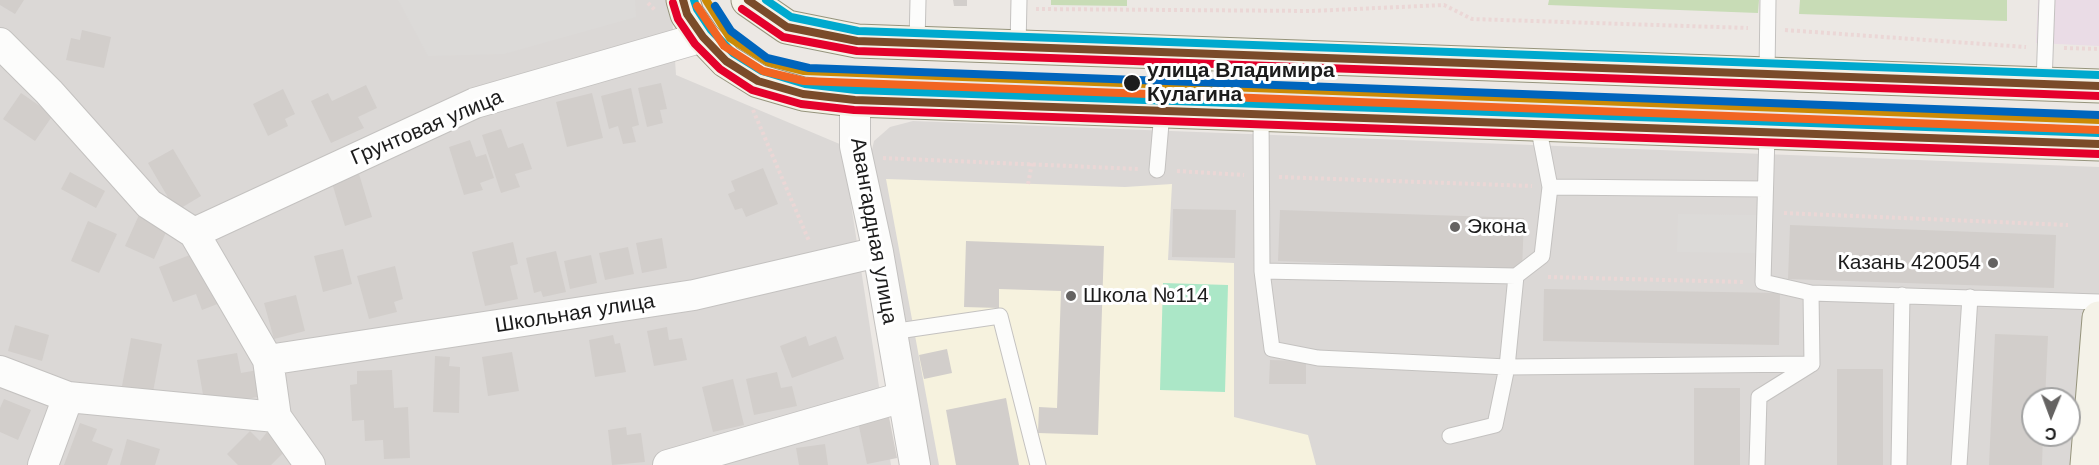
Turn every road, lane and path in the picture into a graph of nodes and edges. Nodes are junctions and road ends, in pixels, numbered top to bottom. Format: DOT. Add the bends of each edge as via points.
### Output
graph roads {
  1 [pos="683,0"];
  2 [pos="748,0"];
  3 [pos="918,0"];
  4 [pos="1768,0"];
  5 [pos="2047,0"];
  6 [pos="1444,2"];
  7 [pos="1019,4"];
  8 [pos="1768,29"];
  9 [pos="703,37"];
  10 [pos="0,43"];
  11 [pos="917,43"];
  12 [pos="1018,47"];
  13 [pos="2045,48"];
  14 [pos="2099,49"];
  15 [pos="1767,74"];
  16 [pos="2044,84"];
  17 [pos="2099,86"];
  18 [pos="855,100"];
  19 [pos="753,108"];
  20 [pos="1162,112"];
  21 [pos="1261,115"];
  22 [pos="1538,125"];
  23 [pos="1767,133"];
  24 [pos="2099,144"];
  25 [pos="884,157"];
  26 [pos="1032,162"];
  27 [pos="1157,170"];
  28 [pos="1261,176"];
  29 [pos="1028,184"];
  30 [pos="1550,187"];
  31 [pos="1765,189"];
  32 [pos="1764,212"];
  33 [pos="2068,225"];
  34 [pos="194,233"];
  35 [pos="878,252"];
  36 [pos="820,266"];
  37 [pos="1262,271"];
  38 [pos="1516,276"];
  39 [pos="1763,282"];
  40 [pos="1811,293"];
  41 [pos="1902,295"];
  42 [pos="1970,297"];
  43 [pos="2099,302"];
  44 [pos="2099,318"];
  45 [pos="891,332"];
  46 [pos="268,360"];
  47 [pos="1812,364"];
  48 [pos="1507,368"];
  49 [pos="0,371"];
  50 [pos="68,397"];
  51 [pos="903,397"];
  52 [pos="276,417"];
  53 [pos="1450,436"];
  54 [pos="43,465"];
  55 [pos="310,465"];
  56 [pos="668,465"];
  57 [pos="915,465"];
  58 [pos="1038,465"];
  59 [pos="1757,465"];
  60 [pos="1899,465"];
  61 [pos="1959,465"];
  62 [pos="2087,465"];
  1 -- 9 [label="main road" via="687,14"];
  2 -- 11 [label="main road" via="787,27 857,41"];
  3 -- 11 [label="lane"];
  4 -- 8 [label="lane"];
  5 -- 13 [label="lane"];
  6 -- 7 [label="path" via="1311,11"];
  6 -- 8 [label="path" via="1472,19"];
  7 -- 12 [label="lane"];
  8 -- 13 [label="path"];
  8 -- 15 [label="lane"];
  9 -- 18 [label="main road" via="726,61 758,81 802,94"];
  9 -- 34 [label="street, Грунтовая улица" via="475,103"];
  10 -- 34 [label="street" via="50,92 149,204"];
  11 -- 12 [label="main road"];
  12 -- 15 [label="main road"];
  13 -- 14 [label="path"];
  13 -- 16 [label="lane"];
  15 -- 16 [label="main road"];
  16 -- 17 [label="main road"];
  18 -- 20 [label="main road"];
  18 -- 35 [label="street, Авангардная улица" via="855,146"];
  19 -- 36 [label="path"];
  20 -- 21 [label="main road"];
  20 -- 27 [label="lane"];
  21 -- 22 [label="main road"];
  21 -- 28 [label="lane"];
  22 -- 23 [label="main road"];
  22 -- 30 [label="lane"];
  23 -- 24 [label="main road"];
  23 -- 31 [label="lane"];
  25 -- 26 [label="path"];
  26 -- 27 [label="path"];
  26 -- 29 [label="path"];
  27 -- 28 [label="path"];
  28 -- 30 [label="path"];
  28 -- 37 [label="lane"];
  30 -- 31 [label="lane"];
  30 -- 38 [label="lane" via="1542,256"];
  31 -- 32 [label="lane"];
  32 -- 33 [label="path"];
  32 -- 39 [label="lane"];
  34 -- 46 [label="street"];
  35 -- 36 [label="street, Школьная улица"];
  35 -- 45 [label="street, Авангардная улица"];
  36 -- 46 [label="street, Школьная улица" via="694,296"];
  37 -- 38 [label="lane"];
  37 -- 48 [label="lane" via="1272,350 1318,358"];
  38 -- 39 [label="path"];
  38 -- 48 [label="lane"];
  39 -- 40 [label="lane"];
  40 -- 41 [label="lane"];
  40 -- 47 [label="lane"];
  41 -- 42 [label="lane"];
  41 -- 60 [label="lane"];
  42 -- 43 [label="lane"];
  42 -- 61 [label="lane"];
  44 -- 62 [label="main road"];
  45 -- 51 [label="street, Авангардная улица"];
  45 -- 58 [label="lane" via="1000,316"];
  46 -- 52 [label="street"];
  47 -- 48 [label="lane"];
  47 -- 59 [label="lane" via="1759,398"];
  48 -- 53 [label="lane" via="1494,425"];
  49 -- 50 [label="street"];
  50 -- 52 [label="street"];
  50 -- 54 [label="street"];
  51 -- 56 [label="street"];
  51 -- 57 [label="street, Авангардная улица"];
  52 -- 55 [label="street"];
}
